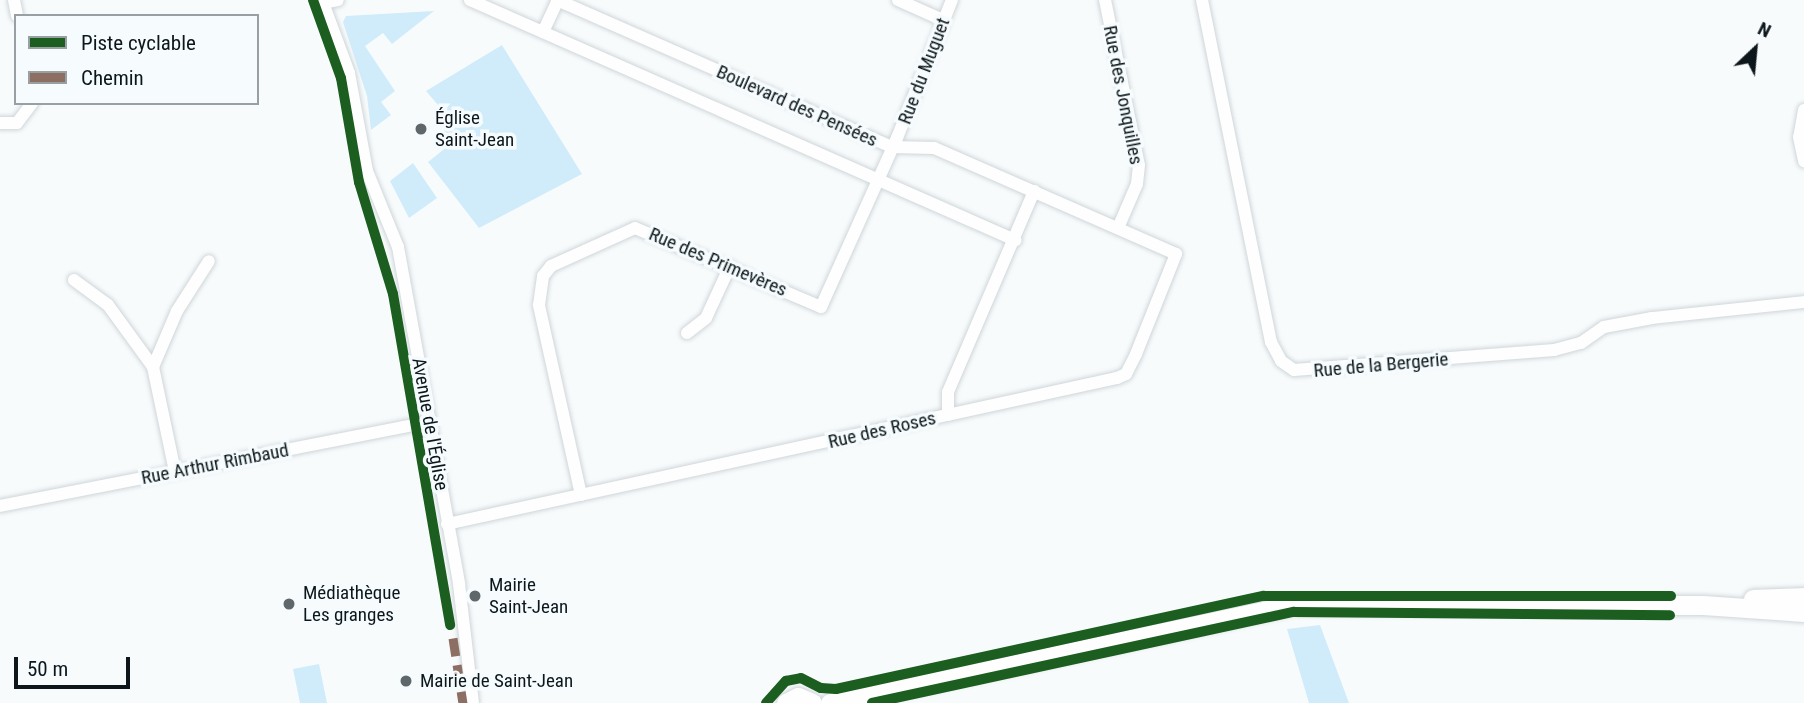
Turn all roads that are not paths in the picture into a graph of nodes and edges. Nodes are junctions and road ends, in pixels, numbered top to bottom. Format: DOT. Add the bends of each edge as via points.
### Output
graph roads {
  1 [pos="338,0"];
  2 [pos="470,0"];
  3 [pos="557,0"];
  4 [pos="898,0"];
  5 [pos="952,0"];
  6 [pos="1105,0"];
  7 [pos="1202,0"];
  8 [pos="323,1"];
  9 [pos="943,20"];
  10 [pos="543,32"];
  11 [pos="30,105"];
  12 [pos="1804,110"];
  13 [pos="0,123"];
  14 [pos="892,147"];
  15 [pos="1804,161"];
  16 [pos="876,180"];
  17 [pos="1034,191"];
  18 [pos="1118,228"];
  19 [pos="1015,240"];
  20 [pos="209,261"];
  21 [pos="730,266"];
  22 [pos="74,280"];
  23 [pos="1804,302"];
  24 [pos="687,333"];
  25 [pos="152,367"];
  26 [pos="948,415"];
  27 [pos="430,422"];
  28 [pos="175,471"];
  29 [pos="580,495"];
  30 [pos="0,506"];
  31 [pos="447,524"];
  32 [pos="1804,597"];
  33 [pos="1703,605"];
  34 [pos="1804,612"];
  35 [pos="472,700"];
  36 [pos="786,703"];
  37 [pos="812,703"];
  38 [pos="830,703"];
  1 -- 8 [label="street"];
  2 -- 10 [label="street, Boulevard des Pensées"];
  3 -- 10 [label="street"];
  3 -- 14 [label="street, Boulevard des Pensées"];
  4 -- 9 [label="street"];
  5 -- 9 [label="street, Rue du Muguet"];
  6 -- 18 [label="street, Rue des Jonquilles" via="1139,165 1137,184"];
  7 -- 23 [label="street, Rue de la Bergerie" via="1271,342 1281,361 1294,370 1554,349 1580,343 1604,327"];
  8 -- 27 [label="street, Avenue de l'Église" via="349,73 367,171 398,247"];
  9 -- 14 [label="street, Rue du Muguet"];
  10 -- 16 [label="street, Boulevard des Pensées"];
  11 -- 13 [label="street" via="17,123"];
  12 -- 15 [label="street" via="1799,137"];
  14 -- 16 [label="street, Rue du Muguet"];
  14 -- 17 [label="street, Boulevard des Pensées" via="934,148"];
  16 -- 19 [label="street, Boulevard des Pensées"];
  16 -- 21 [label="street, Rue des Primevères" via="821,307"];
  17 -- 18 [label="street, Boulevard des Pensées"];
  17 -- 19 [label="street"];
  18 -- 26 [label="street, Rue des Roses" via="1176,254 1126,374"];
  19 -- 26 [label="street" via="948,392"];
  20 -- 25 [label="street" via="177,311"];
  21 -- 24 [label="street" via="706,318"];
  21 -- 29 [label="street, Rue des Primevères" via="635,228 551,267 543,276 539,305"];
  22 -- 25 [label="street" via="108,305"];
  25 -- 28 [label="street"];
  26 -- 29 [label="street, Rue des Roses"];
  27 -- 28 [label="street, Rue Arthur Rimbaud"];
  27 -- 31 [label="street, Avenue de l'Église"];
  28 -- 30 [label="street, Rue Arthur Rimbaud"];
  29 -- 31 [label="street, Rue des Roses"];
  31 -- 35 [label="street, Avenue de l'Église"];
  32 -- 33 [label="main road"];
  33 -- 34 [label="main road"];
  33 -- 38 [label="main road" via="1291,605"];
  36 -- 37 [label="main road" via="798,697"];
}
